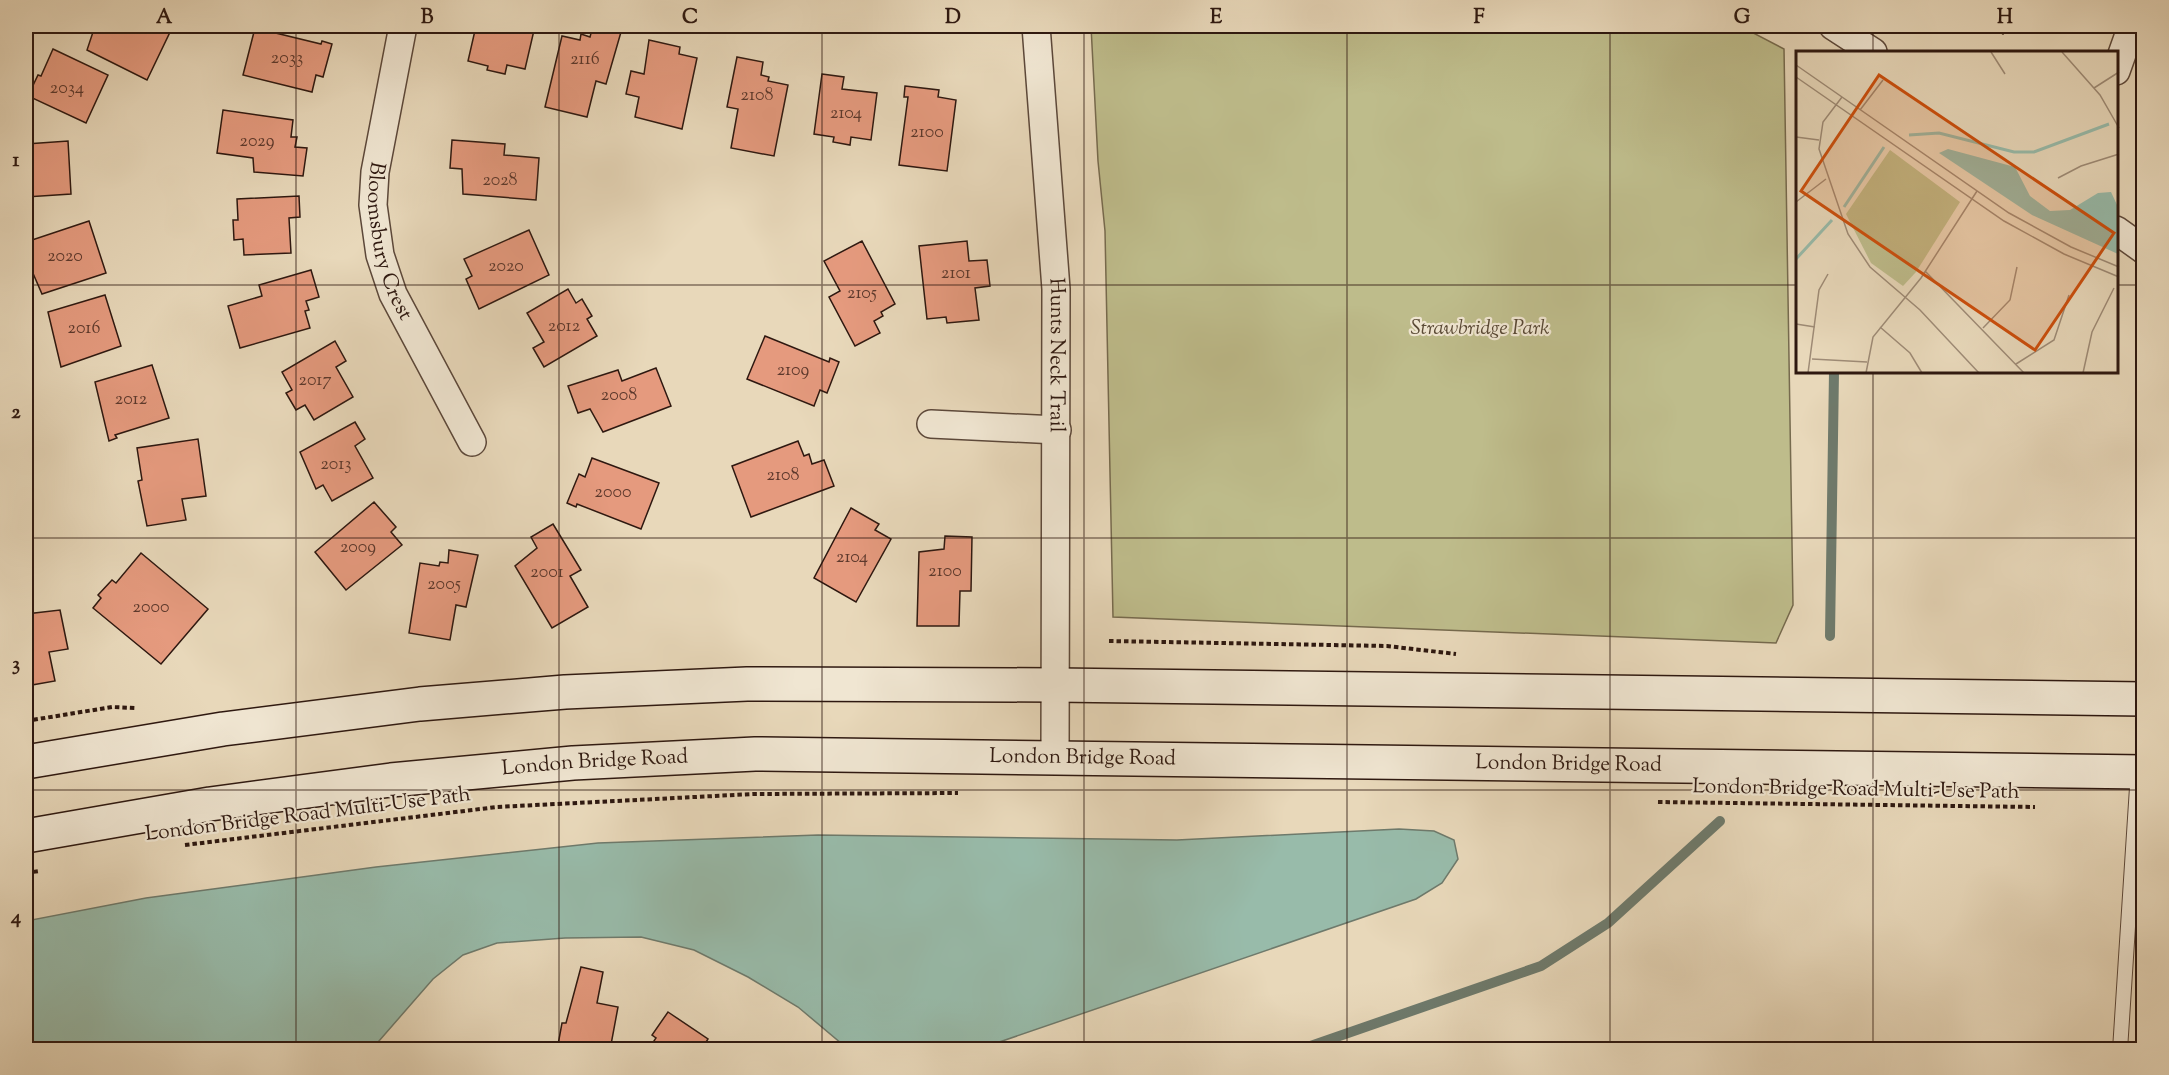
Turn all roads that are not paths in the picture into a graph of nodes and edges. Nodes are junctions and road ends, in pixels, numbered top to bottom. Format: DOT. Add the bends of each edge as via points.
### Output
graph roads {
  1 [pos="403,26"];
  2 [pos="1036,26"];
  3 [pos="1833,26"];
  4 [pos="2132,26"];
  5 [pos="1871,51"];
  6 [pos="2118,65"];
  7 [pos="2118,231"];
  8 [pos="2144,250"];
  9 [pos="931,424"];
  10 [pos="1057,430"];
  11 [pos="472,442"];
  12 [pos="1056,685"];
  13 [pos="2144,699"];
  14 [pos="1055,758"];
  15 [pos="26,762"];
  16 [pos="2141,772"];
  17 [pos="26,836"];
  18 [pos="2120,1050"];
  1 -- 11 [label="street, Bloomsbury Crest" via="375,172 373,205 380,255 393,294"];
  2 -- 10 [label="street, Hunts Neck Trail" via="1056,289"];
  3 -- 5 [label="street"];
  4 -- 6 [label="street"];
  7 -- 8 [label="street"];
  9 -- 10 [label="street"];
  10 -- 12 [label="street, Hunts Neck Trail"];
  12 -- 13 [label="main road"];
  12 -- 14 [label="street, Hunts Neck Trail"];
  12 -- 15 [label="main road" via="747,684 566,692 420,704 223,729"];
  14 -- 16 [label="main road, London Bridge Road"];
  14 -- 17 [label="main road, London Bridge Road" via="755,754 573,764 380,782 210,804"];
  16 -- 18 [label="lane"];
}
